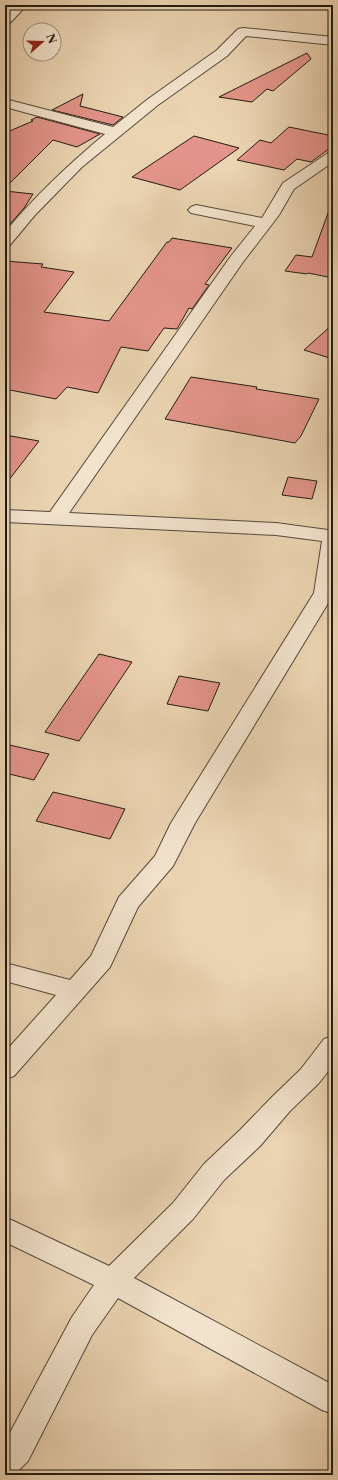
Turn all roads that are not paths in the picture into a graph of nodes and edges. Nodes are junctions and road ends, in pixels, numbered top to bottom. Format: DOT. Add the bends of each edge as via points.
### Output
graph roads {
  1 [pos="21,5"];
  2 [pos="5,21"];
  3 [pos="333,41"];
  4 [pos="5,103"];
  5 [pos="115,132"];
  6 [pos="333,156"];
  7 [pos="196,210"];
  8 [pos="265,223"];
  9 [pos="5,242"];
  10 [pos="5,516"];
  11 [pos="55,519"];
  12 [pos="333,536"];
  13 [pos="5,972"];
  14 [pos="74,990"];
  15 [pos="333,1046"];
  16 [pos="5,1069"];
  17 [pos="5,1228"];
  18 [pos="113,1281"];
  19 [pos="333,1400"];
  20 [pos="5,1463"];
  1 -- 2 [label="street"];
  3 -- 5 [label="street" via="243,32 222,53"];
  4 -- 5 [label="street"];
  5 -- 9 [label="street" via="78,164 30,212"];
  6 -- 8 [label="street" via="288,186"];
  7 -- 8 [label="street"];
  8 -- 11 [label="street" via="236,259"];
  10 -- 11 [label="street"];
  11 -- 12 [label="street" via="276,529"];
  12 -- 14 [label="street" via="324,593 184,823 165,860 128,903 101,961"];
  13 -- 14 [label="street"];
  14 -- 16 [label="street"];
  15 -- 18 [label="street" via="310,1076 214,1172 183,1211"];
  17 -- 18 [label="street"];
  18 -- 19 [label="street"];
  18 -- 20 [label="street" via="82,1326 17,1451"];
}
